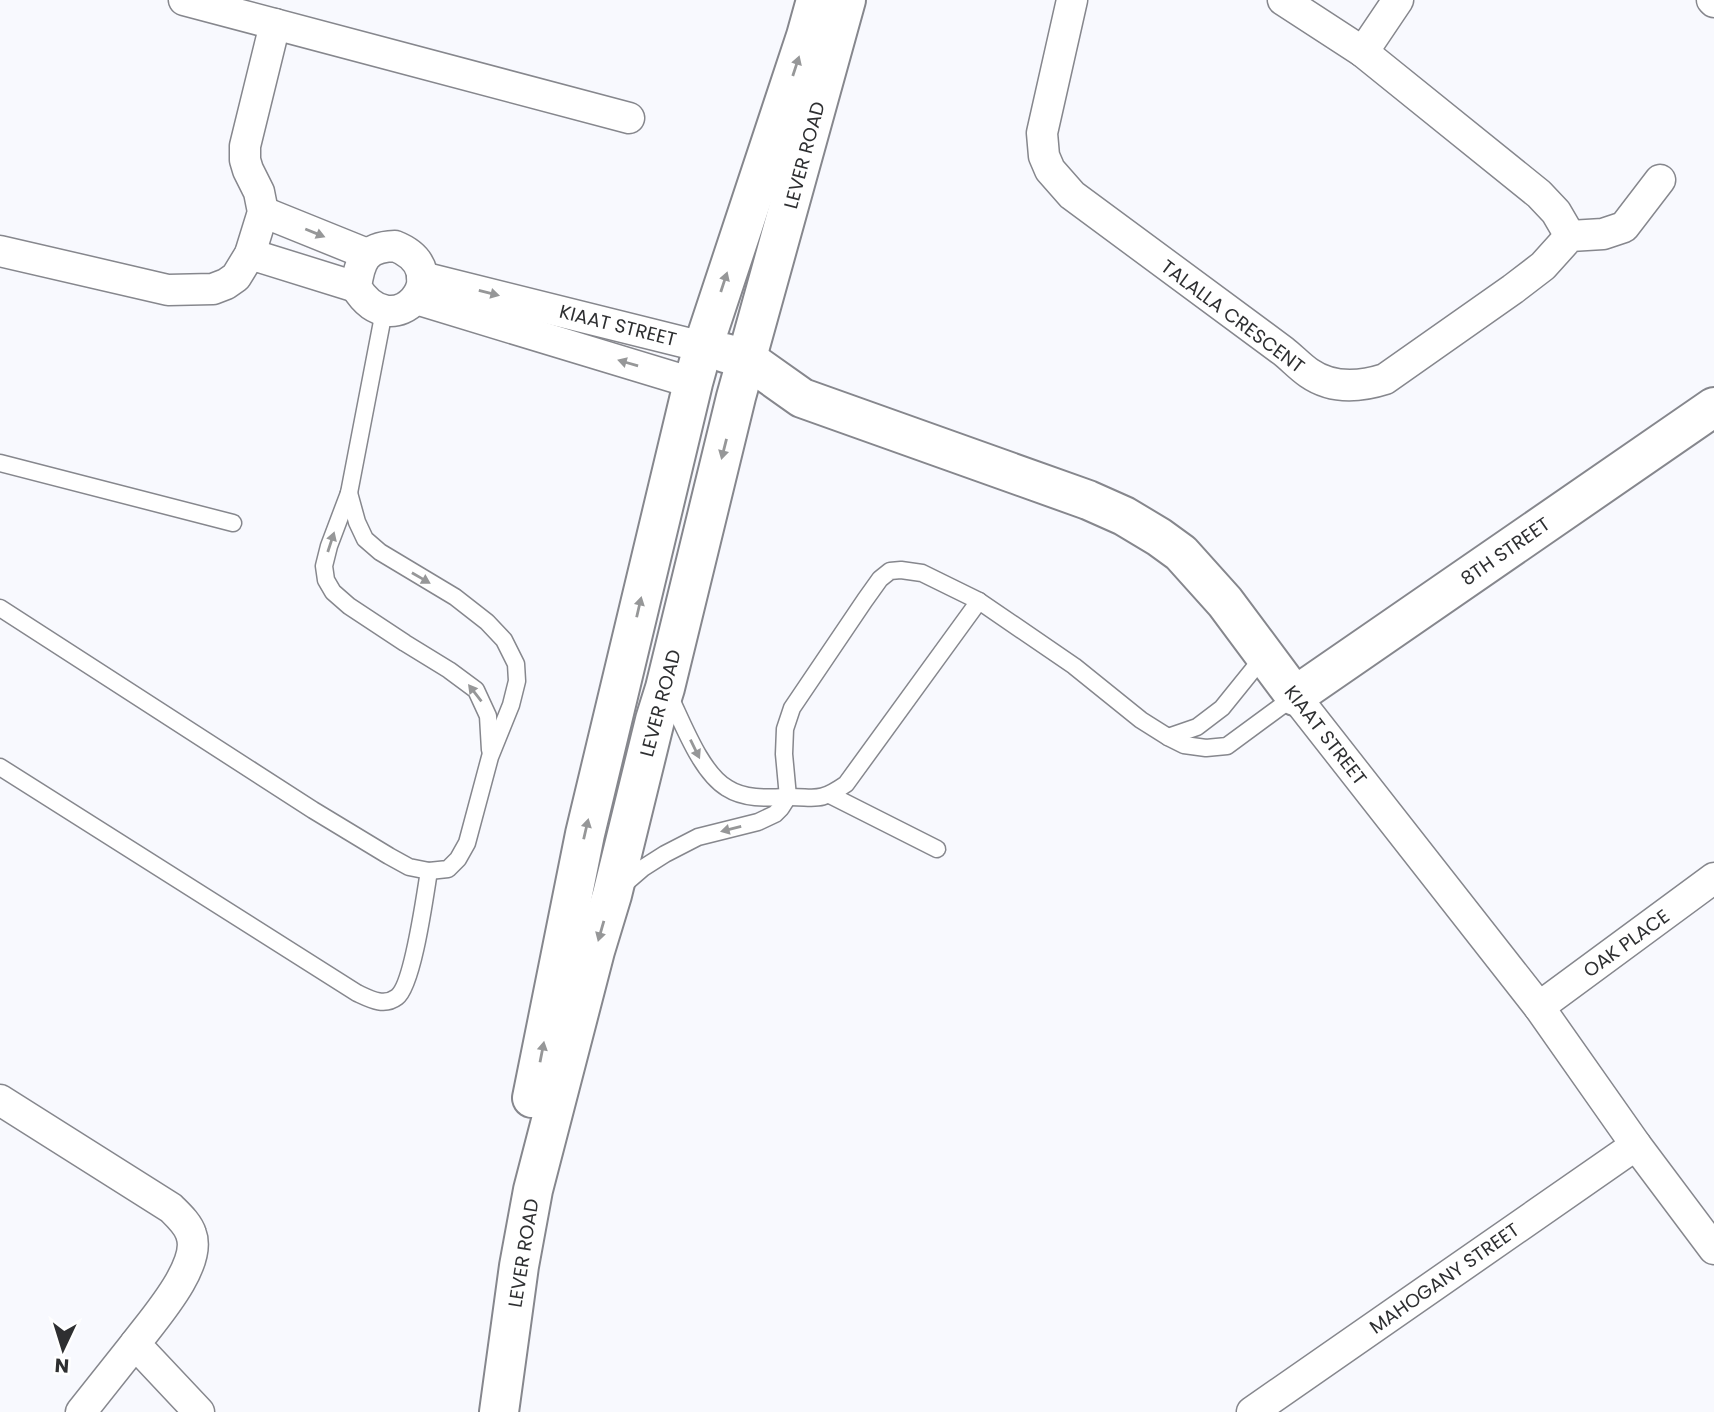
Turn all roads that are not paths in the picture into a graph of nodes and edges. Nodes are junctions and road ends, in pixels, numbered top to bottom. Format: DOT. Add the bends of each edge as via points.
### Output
graph roads {
  1 [pos="184,0"];
  2 [pos="816,0"];
  3 [pos="846,0"];
  4 [pos="1072,0"];
  5 [pos="1283,0"];
  6 [pos="1398,0"];
  7 [pos="275,24"];
  8 [pos="1363,52"];
  9 [pos="629,118"];
  10 [pos="1660,180"];
  11 [pos="263,212"];
  12 [pos="1570,236"];
  13 [pos="0,251"];
  14 [pos="250,254"];
  15 [pos="367,254"];
  16 [pos="356,287"];
  17 [pos="419,288"];
  18 [pos="384,311"];
  19 [pos="703,347"];
  20 [pos="747,359"];
  21 [pos="693,383"];
  22 [pos="736,397"];
  23 [pos="802,398"];
  24 [pos="1714,407"];
  25 [pos="0,463"];
  26 [pos="349,493"];
  27 [pos="233,523"];
  28 [pos="979,601"];
  29 [pos="0,608"];
  30 [pos="1264,656"];
  31 [pos="665,688"];
  32 [pos="1296,696"];
  33 [pos="1168,737"];
  34 [pos="491,757"];
  35 [pos="0,767"];
  36 [pos="830,795"];
  37 [pos="788,797"];
  38 [pos="937,849"];
  39 [pos="429,871"];
  40 [pos="1714,878"];
  41 [pos="612,895"];
  42 [pos="1539,1007"];
  43 [pos="0,1100"];
  44 [pos="1636,1145"];
  45 [pos="1714,1249"];
  46 [pos="135,1344"];
  47 [pos="81,1412"];
  48 [pos="199,1412"];
  49 [pos="483,1412"];
  50 [pos="499,1412"];
  51 [pos="1252,1412"];
  1 -- 7 [label="street"];
  19 -- 2 [label="main road, LEVER ROAD, one-way"];
  3 -- 20 [label="main road, LEVER ROAD"];
  4 -- 12 [label="street, TALALLA CRESCENT" via="1042,133 1050,170 1072,195 1310,374 1331,384 1350,386 1385,379 1523,282"];
  5 -- 8 [label="street"];
  6 -- 8 [label="street"];
  7 -- 9 [label="street"];
  7 -- 11 [label="street" via="245,146 245,160"];
  8 -- 12 [label="street" via="1539,194"];
  10 -- 12 [label="street" via="1623,227 1603,234"];
  11 -- 14 [label="street"];
  11 -- 15 [label="street, one-way"];
  13 -- 14 [label="street" via="168,290 213,289 226,284"];
  14 -- 16 [label="street"];
  15 -- 16 [label="street" via="359,266"];
  15 -- 17 [label="street" via="380,247 408,251 418,263"];
  16 -- 18 [label="street" via="370,305"];
  17 -- 18 [label="street" via="399,310"];
  17 -- 19 [label="street, KIAAT STREET, one-way"];
  21 -- 17 [label="street, KIAAT STREET, one-way"];
  18 -- 26 [label="lane"];
  19 -- 20 [label="main road, KIAAT STREET"];
  19 -- 21 [label="main road, LEVER ROAD"];
  20 -- 22 [label="main road, LEVER ROAD"];
  20 -- 23 [label="main road, KIAAT STREET"];
  21 -- 22 [label="main road, KIAAT STREET"];
  49 -- 21 [label="main road, LEVER ROAD, one-way" via="514,1191 585,834"];
  22 -- 23 [label="main road, KIAAT STREET"];
  22 -- 31 [label="main road, LEVER ROAD, one-way"];
  23 -- 30 [label="main road, KIAAT STREET" via="1124,516 1181,553"];
  24 -- 32 [label="main road, 8TH STREET"];
  25 -- 27 [label="lane"];
  26 -- 34 [label="lane, one-way" via="365,539 454,597 504,640 516,664 517,681"];
  34 -- 26 [label="lane, one-way" via="488,716 476,690 349,606 326,580 324,566"];
  28 -- 33 [label="lane"];
  28 -- 36 [label="lane" via="846,784"];
  28 -- 37 [label="lane" via="922,573 890,571 880,579 792,708 785,729"];
  29 -- 39 [label="lane" via="313,810 409,867"];
  30 -- 32 [label="main road, KIAAT STREET"];
  30 -- 33 [label="lane" via="1222,708 1198,727"];
  31 -- 37 [label="lane, one-way" via="702,762 715,778 746,795"];
  31 -- 41 [label="main road, LEVER ROAD"];
  32 -- 33 [label="lane" via="1227,746 1195,747"];
  32 -- 42 [label="street, KIAAT STREET"];
  34 -- 39 [label="lane" via="467,844 448,869"];
  35 -- 39 [label="lane" via="357,993 381,1003 400,995 405,987"];
  36 -- 37 [label="lane"];
  36 -- 38 [label="lane"];
  37 -- 41 [label="lane, one-way" via="781,808 758,822 698,837 665,854"];
  40 -- 42 [label="street, OAK PLACE"];
  41 -- 50 [label="main road, LEVER ROAD, one-way" via="533,1190"];
  42 -- 44 [label="street, KIAAT STREET"];
  43 -- 46 [label="street" via="171,1208 191,1234 191,1255 181,1280"];
  44 -- 45 [label="street, KIAAT STREET"];
  44 -- 51 [label="street, MAHOGANY STREET"];
  46 -- 47 [label="street"];
  46 -- 48 [label="street"];
}
